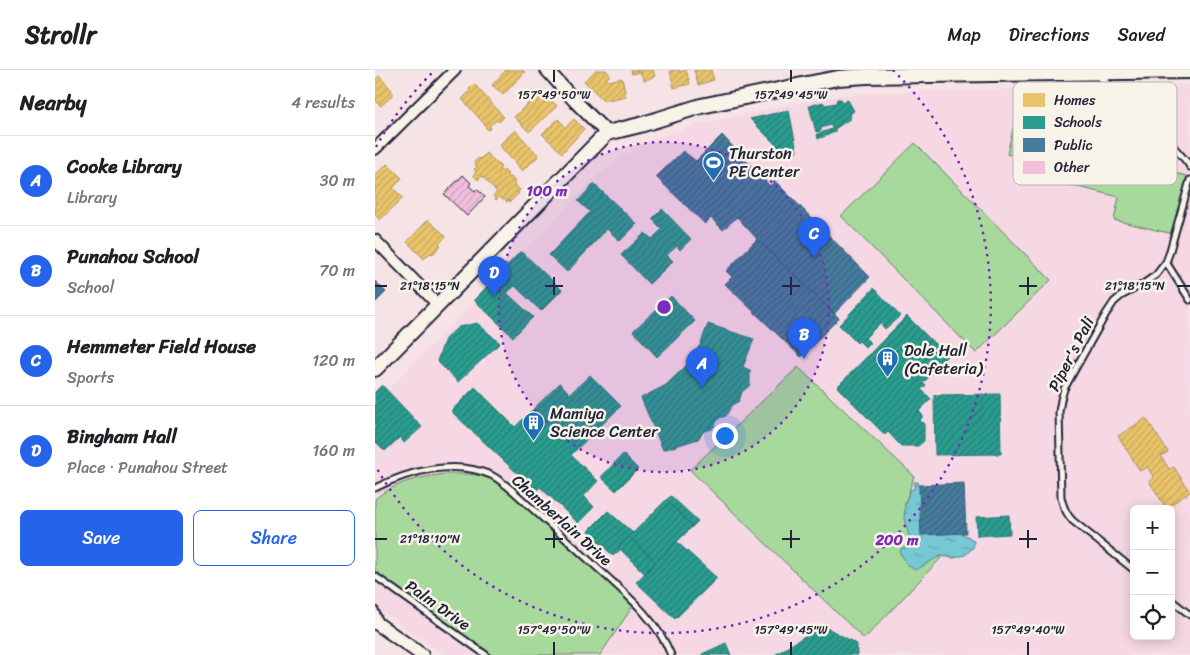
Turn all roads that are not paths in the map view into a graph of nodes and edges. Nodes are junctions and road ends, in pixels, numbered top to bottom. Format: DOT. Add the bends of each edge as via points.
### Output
graph roads {
  1 [pos="455,70"];
  2 [pos="547,70"];
  3 [pos="1093,71"];
  4 [pos="1190,71"];
  5 [pos="944,73"];
  6 [pos="1107,82"];
  7 [pos="607,133"];
  8 [pos="375,149"];
  9 [pos="1177,151"];
  10 [pos="1190,167"];
  11 [pos="1190,180"];
  12 [pos="375,240"];
  13 [pos="1166,262"];
  14 [pos="1190,300"];
  15 [pos="439,305"];
  16 [pos="375,369"];
  17 [pos="375,488"];
  18 [pos="1130,567"];
  19 [pos="375,576"];
  20 [pos="1175,603"];
  21 [pos="375,610"];
  22 [pos="1190,615"];
  23 [pos="378,625"];
  24 [pos="421,655"];
  25 [pos="486,655"];
  26 [pos="671,655"];
  1 -- 8 [label="street"];
  2 -- 7 [label="street"];
  3 -- 4 [label="main road"];
  3 -- 5 [label="main road"];
  3 -- 6 [label="lane"];
  5 -- 7 [label="main road" via="838,78 701,106"];
  7 -- 15 [label="main road"];
  9 -- 10 [label="lane"];
  11 -- 13 [label="lane, Piper's Pali"];
  12 -- 15 [label="street"];
  13 -- 14 [label="lane"];
  13 -- 18 [label="lane, Piper's Pali" via="1150,280 1114,302 1064,389 1059,412 1061,497 1066,513"];
  15 -- 16 [label="main road"];
  17 -- 26 [label="lane, Chamberlain Drive" via="419,471 445,468 461,468 493,476 635,602 659,632"];
  19 -- 25 [label="lane, Palm Drive"];
  20 -- 22 [label="lane"];
  21 -- 23 [label="lane"];
  23 -- 24 [label="street"];
}
